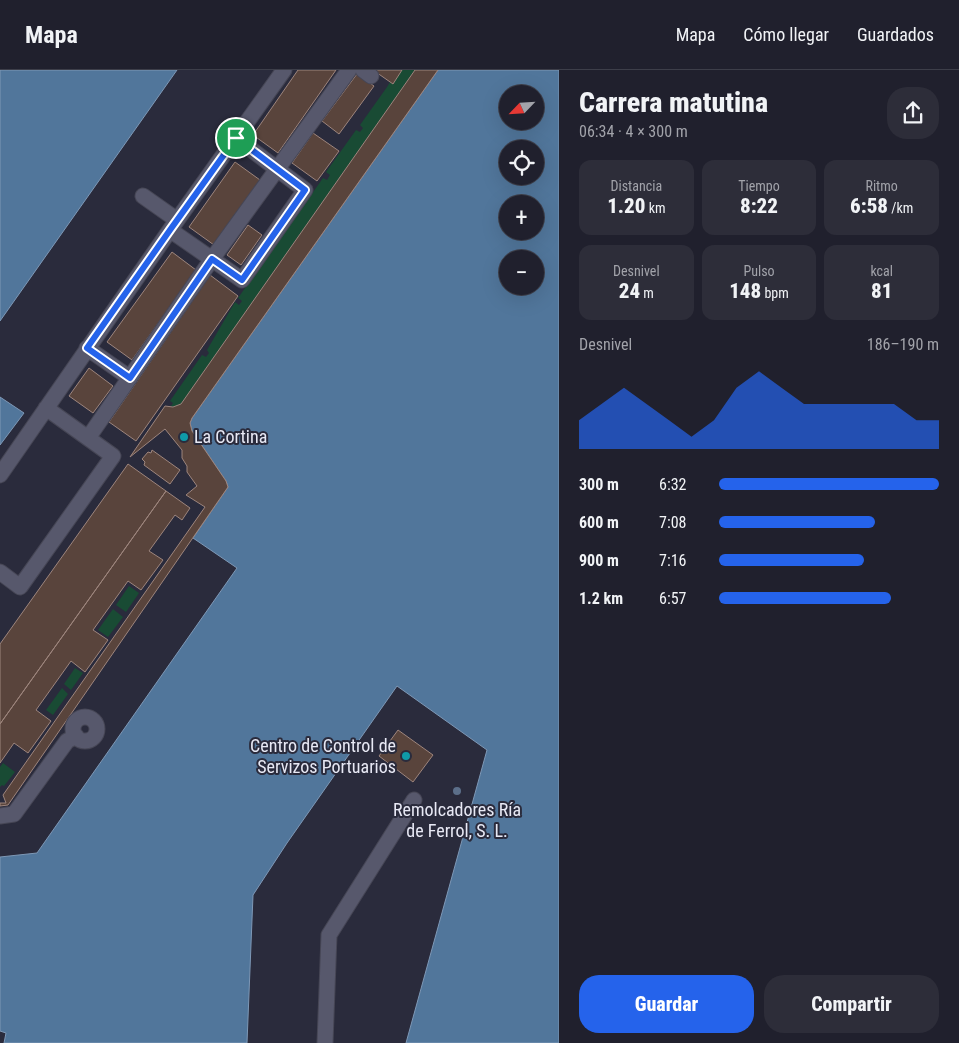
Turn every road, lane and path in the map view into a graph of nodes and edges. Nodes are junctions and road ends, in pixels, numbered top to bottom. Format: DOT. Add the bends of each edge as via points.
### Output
graph roads {
  1 [pos="284,70"];
  2 [pos="348,70"];
  3 [pos="236,138"];
  4 [pos="277,169"];
  5 [pos="143,196"];
  6 [pos="173,225"];
  7 [pos="212,259"];
  8 [pos="87,348"];
  9 [pos="130,378"];
  10 [pos="46,408"];
  11 [pos="88,438"];
  12 [pos="0,475"];
  13 [pos="0,572"];
  14 [pos="76,736"];
  15 [pos="414,800"];
  16 [pos="0,816"];
  17 [pos="325,1043"];
  1 -- 3 [label="lane"];
  2 -- 4 [label="lane"];
  3 -- 4 [label="lane"];
  3 -- 6 [label="lane"];
  4 -- 7 [label="lane"];
  4 -- 7 [label="lane" via="305,190 242,280"];
  5 -- 6 [label="lane"];
  6 -- 7 [label="lane"];
  6 -- 8 [label="lane"];
  7 -- 9 [label="lane"];
  8 -- 9 [label="lane"];
  8 -- 10 [label="lane"];
  9 -- 11 [label="lane"];
  10 -- 11 [label="lane"];
  10 -- 12 [label="lane"];
  11 -- 13 [label="lane" via="113,456 20,587"];
  14 -- 16 [label="lane" via="67,741 14,814"];
  15 -- 17 [label="lane" via="328,935"];
}
